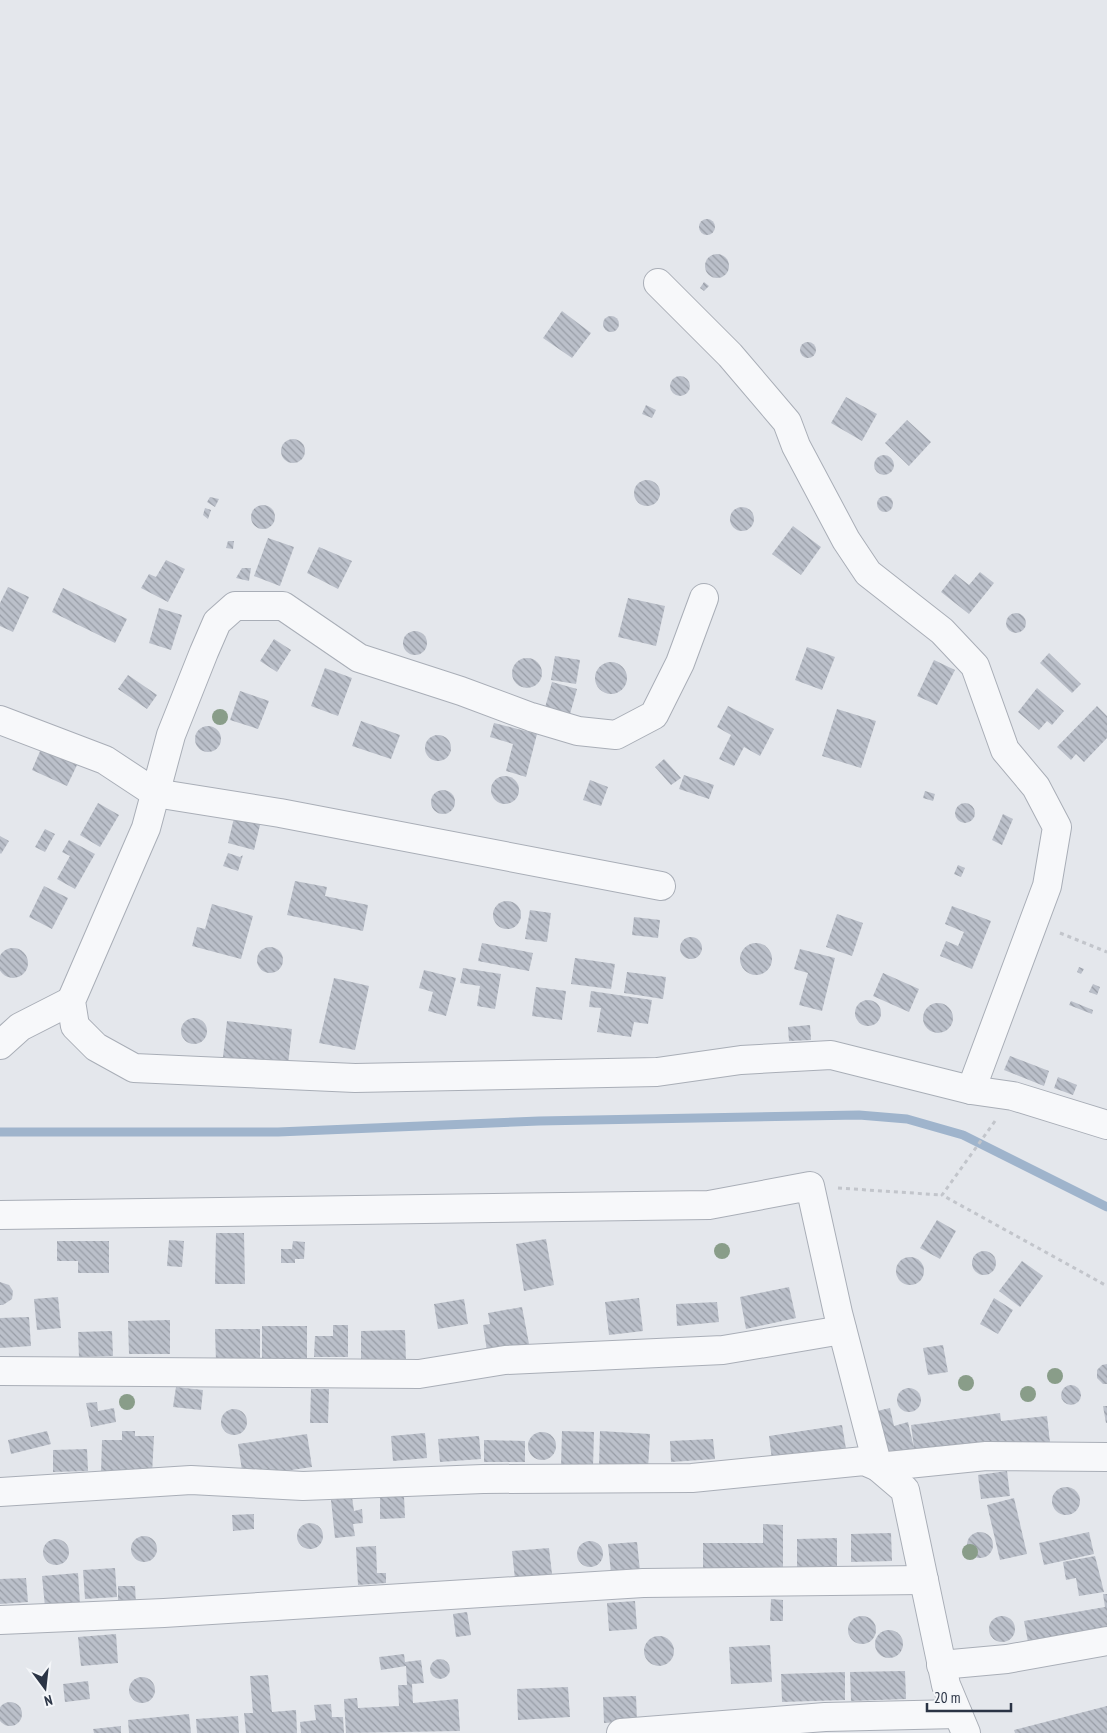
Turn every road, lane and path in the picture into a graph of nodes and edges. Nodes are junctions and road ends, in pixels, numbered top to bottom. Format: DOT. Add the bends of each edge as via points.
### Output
graph roads {
  1 [pos="658,283"];
  2 [pos="704,598"];
  3 [pos="2,724"];
  4 [pos="155,793"];
  5 [pos="660,886"];
  6 [pos="1034,922"];
  7 [pos="1107,952"];
  8 [pos="71,1001"];
  9 [pos="0,1045"];
  10 [pos="971,1090"];
  11 [pos="1013,1096"];
  12 [pos="1107,1124"];
  13 [pos="810,1186"];
  14 [pos="942,1195"];
  15 [pos="0,1215"];
  16 [pos="1107,1286"];
  17 [pos="842,1330"];
  18 [pos="0,1371"];
  19 [pos="1107,1457"];
  20 [pos="878,1467"];
  21 [pos="0,1492"];
  22 [pos="924,1580"];
  23 [pos="0,1620"];
  24 [pos="1107,1640"];
  25 [pos="942,1665"];
  26 [pos="962,1724"];
  27 [pos="621,1733"];
  1 -- 6 [label="street" via="730,355 787,422 846,540 868,573 942,631 975,666 1005,750 1036,787 1057,826 1048,886"];
  2 -- 4 [label="street" via="680,663 654,715 616,735 578,731 531,717 359,658 283,606 235,606 217,622 171,735"];
  3 -- 4 [label="street" via="105,760"];
  4 -- 5 [label="street" via="280,813"];
  4 -- 8 [label="street" via="146,828"];
  6 -- 7 [label="path"];
  6 -- 10 [label="street"];
  8 -- 9 [label="street" via="35,1018"];
  8 -- 10 [label="street" via="75,1026 96,1047 134,1068 355,1078 657,1072 741,1060 831,1055"];
  10 -- 11 [label="street"];
  11 -- 12 [label="street"];
  11 -- 14 [label="path"];
  13 -- 14 [label="path"];
  13 -- 15 [label="street" via="709,1205"];
  13 -- 17 [label="street"];
  14 -- 16 [label="path"];
  17 -- 18 [label="street" via="723,1350 505,1360 419,1374"];
  17 -- 20 [label="street"];
  19 -- 20 [label="street" via="986,1456"];
  20 -- 21 [label="street" via="864,1461 692,1478 483,1479 304,1486 191,1480"];
  20 -- 22 [label="street" via="905,1490"];
  22 -- 23 [label="street" via="643,1583"];
  22 -- 25 [label="street"];
  24 -- 25 [label="street" via="1007,1659"];
  25 -- 26 [label="street" via="946,1685"];
  26 -- 27 [label="street" via="825,1717"];
}
